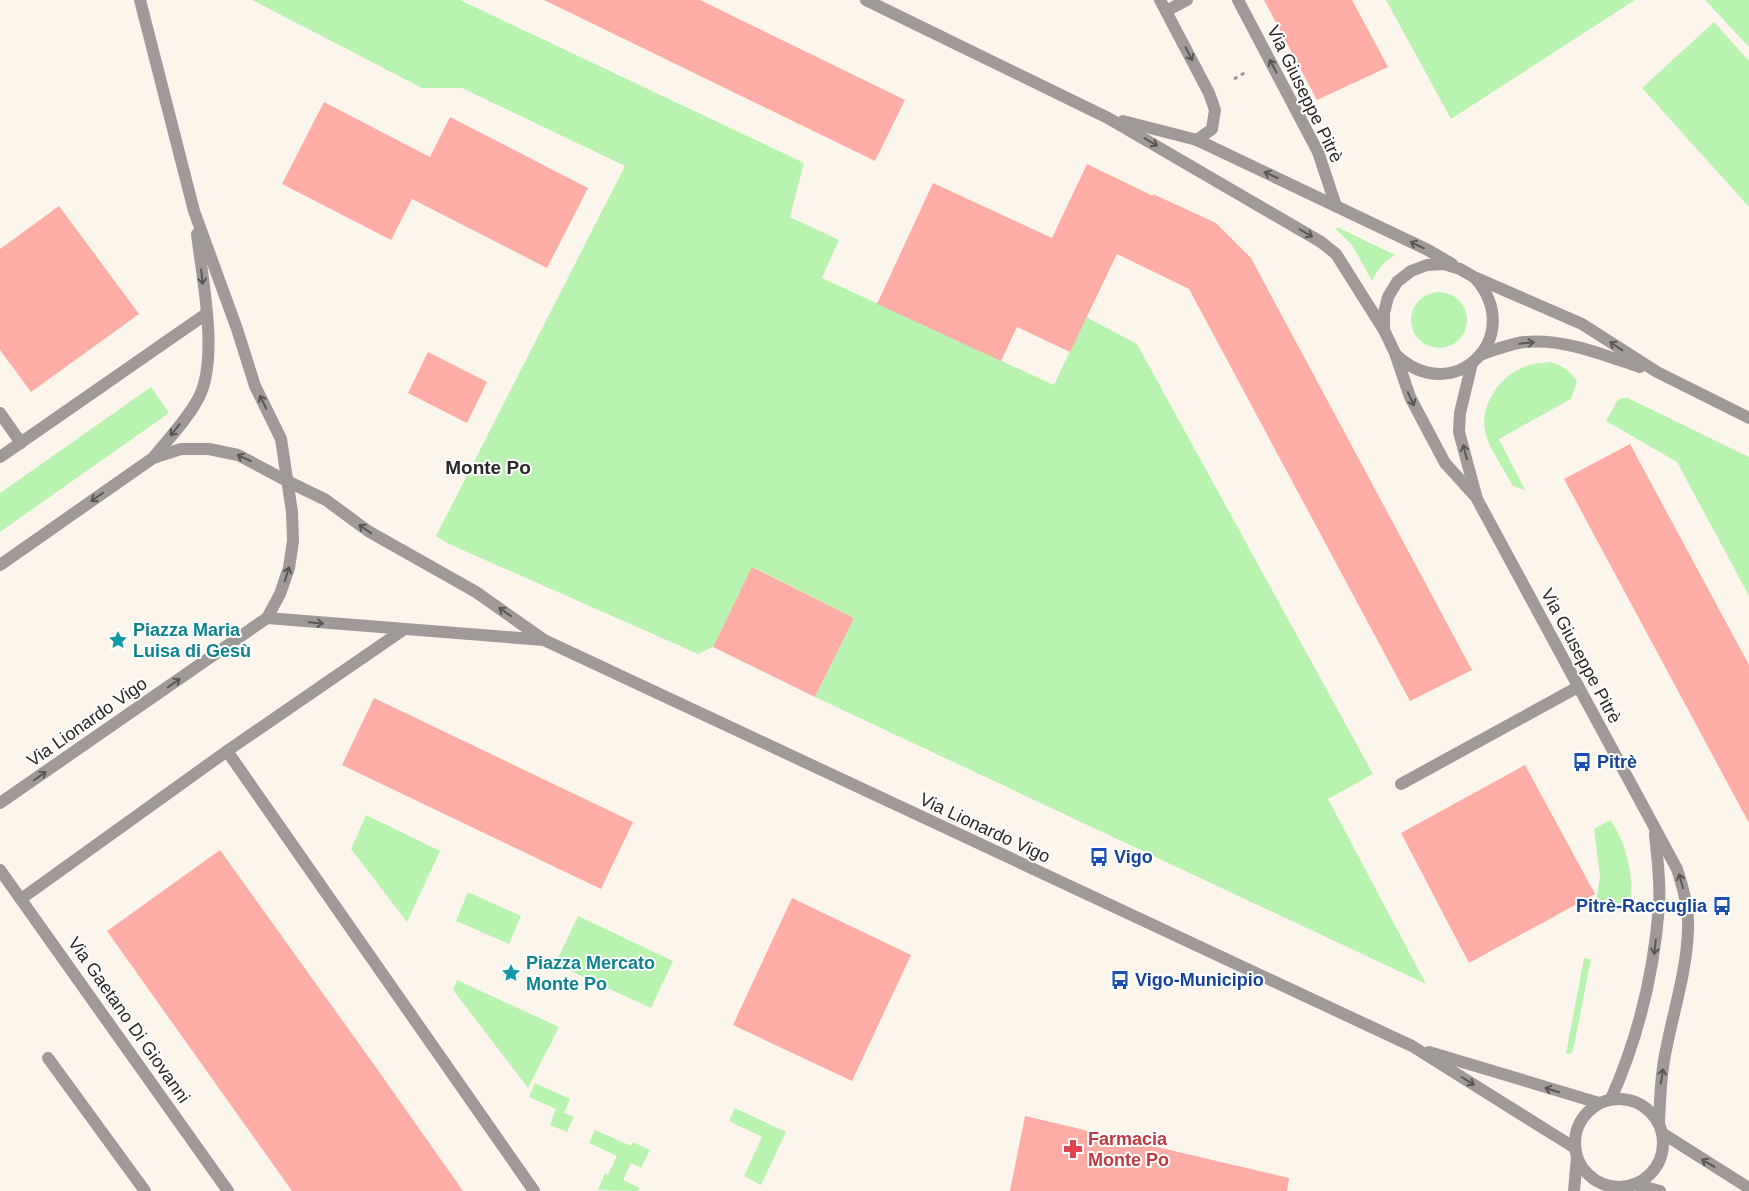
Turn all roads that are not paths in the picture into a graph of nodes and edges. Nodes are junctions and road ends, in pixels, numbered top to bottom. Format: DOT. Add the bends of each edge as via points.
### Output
graph roads {
  1 [pos="140,0"];
  2 [pos="866,0"];
  3 [pos="1187,0"];
  4 [pos="1238,0"];
  5 [pos="1163,6"];
  6 [pos="1108,118"];
  7 [pos="1197,140"];
  8 [pos="1336,206"];
  9 [pos="194,211"];
  10 [pos="1460,269"];
  11 [pos="1474,277"];
  12 [pos="206,314"];
  13 [pos="1384,330"];
  14 [pos="1394,353"];
  15 [pos="1476,359"];
  16 [pos="1657,372"];
  17 [pos="0,413"];
  18 [pos="1749,418"];
  19 [pos="21,443"];
  20 [pos="0,458"];
  21 [pos="153,458"];
  22 [pos="287,481"];
  23 [pos="1477,499"];
  24 [pos="0,565"];
  25 [pos="267,618"];
  26 [pos="403,630"];
  27 [pos="544,640"];
  28 [pos="1578,687"];
  29 [pos="227,751"];
  30 [pos="1402,784"];
  31 [pos="0,803"];
  32 [pos="1654,829"];
  33 [pos="0,870"];
  34 [pos="21,899"];
  35 [pos="1412,1046"];
  36 [pos="48,1058"];
  37 [pos="1605,1101"];
  38 [pos="1661,1129"];
  39 [pos="1576,1152"];
  40 [pos="1630,1187"];
  41 [pos="1749,1188"];
  42 [pos="145,1191"];
  43 [pos="228,1191"];
  44 [pos="534,1191"];
  45 [pos="1574,1191"];
  46 [pos="1660,1191"];
  1 -- 9 [label="street"];
  2 -- 6 [label="street"];
  3 -- 5 [label="street"];
  8 -- 4 [label="street, Via Giuseppe Pitrè, one-way" via="1318,152"];
  5 -- 7 [label="street, one-way" via="1215,110 1212,129"];
  6 -- 7 [label="street"];
  6 -- 13 [label="street, one-way" via="1321,242 1336,254"];
  8 -- 7 [label="street, one-way"];
  10 -- 8 [label="street, one-way"];
  9 -- 12 [label="street, one-way"];
  22 -- 9 [label="street, one-way" via="281,439 255,386"];
  10 -- 11 [label="street"];
  10 -- 13 [label="street" via="1444,264 1427,265 1411,271 1397,282 1388,296"];
  11 -- 15 [label="street" via="1484,288 1493,315 1488,343"];
  16 -- 11 [label="street, one-way" via="1582,324"];
  12 -- 19 [label="street"];
  12 -- 21 [label="street, one-way" via="209,345 200,396"];
  13 -- 14 [label="street"];
  14 -- 15 [label="street" via="1407,365 1422,372 1440,374 1457,371"];
  14 -- 23 [label="street, one-way" via="1410,397 1445,463"];
  15 -- 16 [label="street, one-way" via="1523,342 1547,341 1574,346"];
  23 -- 15 [label="street, one-way" via="1460,432 1460,413"];
  16 -- 18 [label="street"];
  17 -- 19 [label="street"];
  19 -- 20 [label="street"];
  22 -- 21 [label="street, one-way" via="238,455 209,448 181,449"];
  21 -- 24 [label="street, one-way"];
  25 -- 22 [label="street, one-way" via="289,568 293,540"];
  27 -- 22 [label="street, one-way" via="476,592 368,532 326,500"];
  23 -- 28 [label="street, Via Giuseppe Pitrè"];
  25 -- 26 [label="street, one-way"];
  31 -- 25 [label="street, Via Lionardo Vigo, one-way"];
  26 -- 27 [label="street"];
  26 -- 29 [label="street"];
  27 -- 35 [label="street, Via Lionardo Vigo"];
  28 -- 30 [label="street"];
  28 -- 32 [label="street, Via Giuseppe Pitrè"];
  29 -- 34 [label="street"];
  29 -- 44 [label="street"];
  32 -- 37 [label="street, one-way" via="1659,873 1654,956 1636,1036"];
  38 -- 32 [label="street, Via Giuseppe Pitrè, one-way" via="1661,1079 1686,961 1689,927 1677,869"];
  33 -- 34 [label="street, Via Gaetano Di Giovanni"];
  34 -- 43 [label="street, Via Gaetano Di Giovanni"];
  37 -- 35 [label="street, one-way"];
  35 -- 39 [label="street, one-way"];
  36 -- 42 [label="street"];
  37 -- 38 [label="street" via="1634,1100 1653,1114"];
  37 -- 39 [label="street" via="1585,1114 1580,1122 1574,1139"];
  38 -- 40 [label="street" via="1660,1160 1649,1174"];
  41 -- 38 [label="street, one-way"];
  39 -- 40 [label="street" via="1581,1166 1595,1180 1614,1187"];
  39 -- 45 [label="street"];
  40 -- 46 [label="street"];
}
